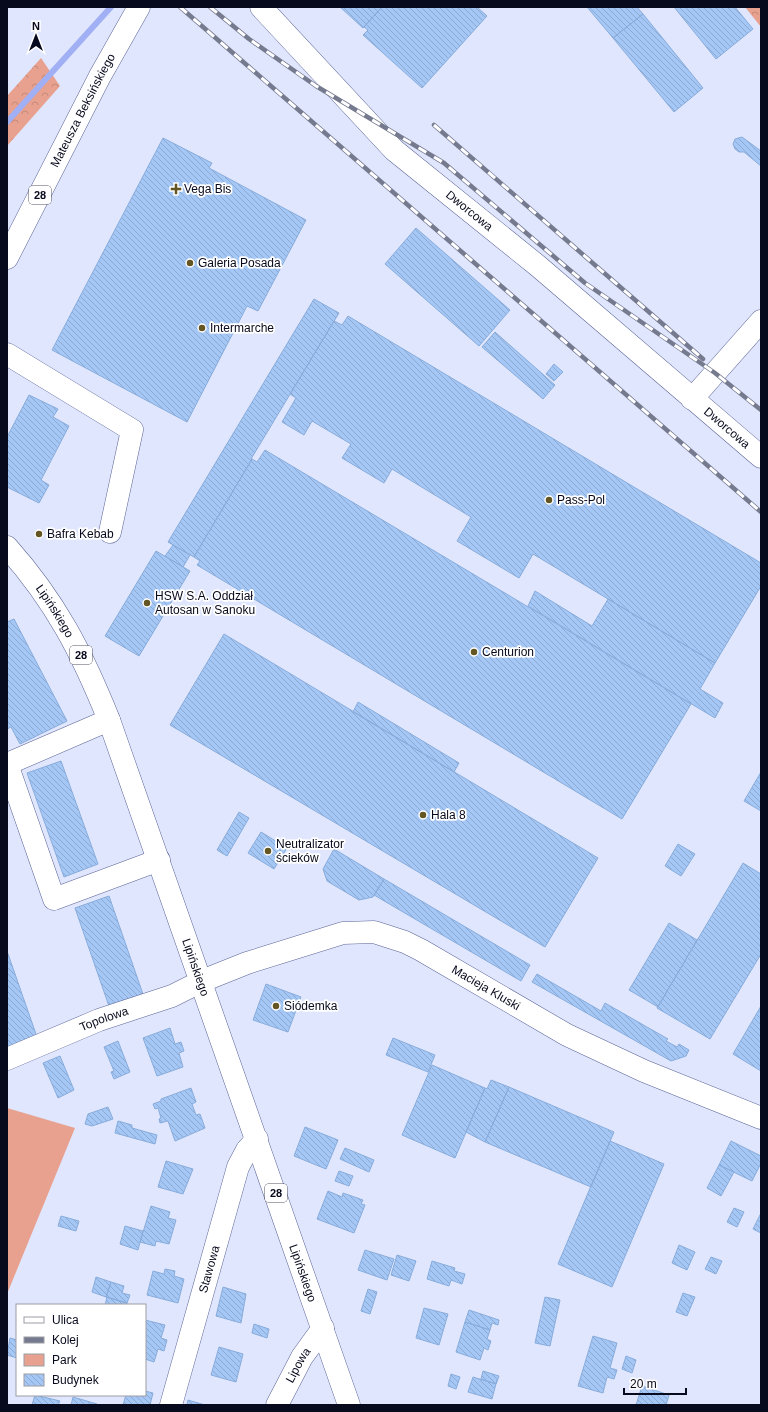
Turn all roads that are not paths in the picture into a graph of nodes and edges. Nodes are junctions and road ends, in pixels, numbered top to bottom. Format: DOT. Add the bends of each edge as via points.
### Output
graph roads {
  1 [pos="140,7"];
  2 [pos="261,7"];
  3 [pos="7,258"];
  4 [pos="761,322"];
  5 [pos="7,354"];
  6 [pos="692,399"];
  7 [pos="761,457"];
  8 [pos="110,532"];
  9 [pos="7,548"];
  10 [pos="109,720"];
  11 [pos="7,764"];
  12 [pos="159,860"];
  13 [pos="202,981"];
  14 [pos="7,1058"];
  15 [pos="761,1118"];
  16 [pos="257,1139"];
  17 [pos="322,1328"];
  18 [pos="171,1405"];
  19 [pos="277,1405"];
  20 [pos="349,1405"];
  1 -- 3 [label="street, Mateusza Beksińskiego / 28" via="100,76"];
  2 -- 6 [label="street, Dworcowa" via="394,150 538,266"];
  4 -- 6 [label="street, Dworcowa"];
  5 -- 8 [label="street" via="132,430"];
  6 -- 7 [label="street, Dworcowa"];
  9 -- 10 [label="street, Lipińskiego / 28" via="55,607 79,650"];
  10 -- 11 [label="street"];
  10 -- 12 [label="street, Lipińskiego / 28"];
  11 -- 12 [label="street" via="54,899"];
  12 -- 13 [label="street, Lipińskiego / 28"];
  13 -- 14 [label="street, Topolowa" via="172,996 99,1020"];
  13 -- 15 [label="street, Macieja Kluski" via="262,958 343,933 374,932 421,950 567,1035 644,1071"];
  13 -- 16 [label="street, Lipińskiego / 28"];
  16 -- 17 [label="street, Lipińskiego / 28"];
  16 -- 18 [label="street, Stawowa" via="247,1150 238,1167"];
  17 -- 19 [label="street, Lipowa" via="302,1357"];
  17 -- 20 [label="street, Lipińskiego / 28"];
}
